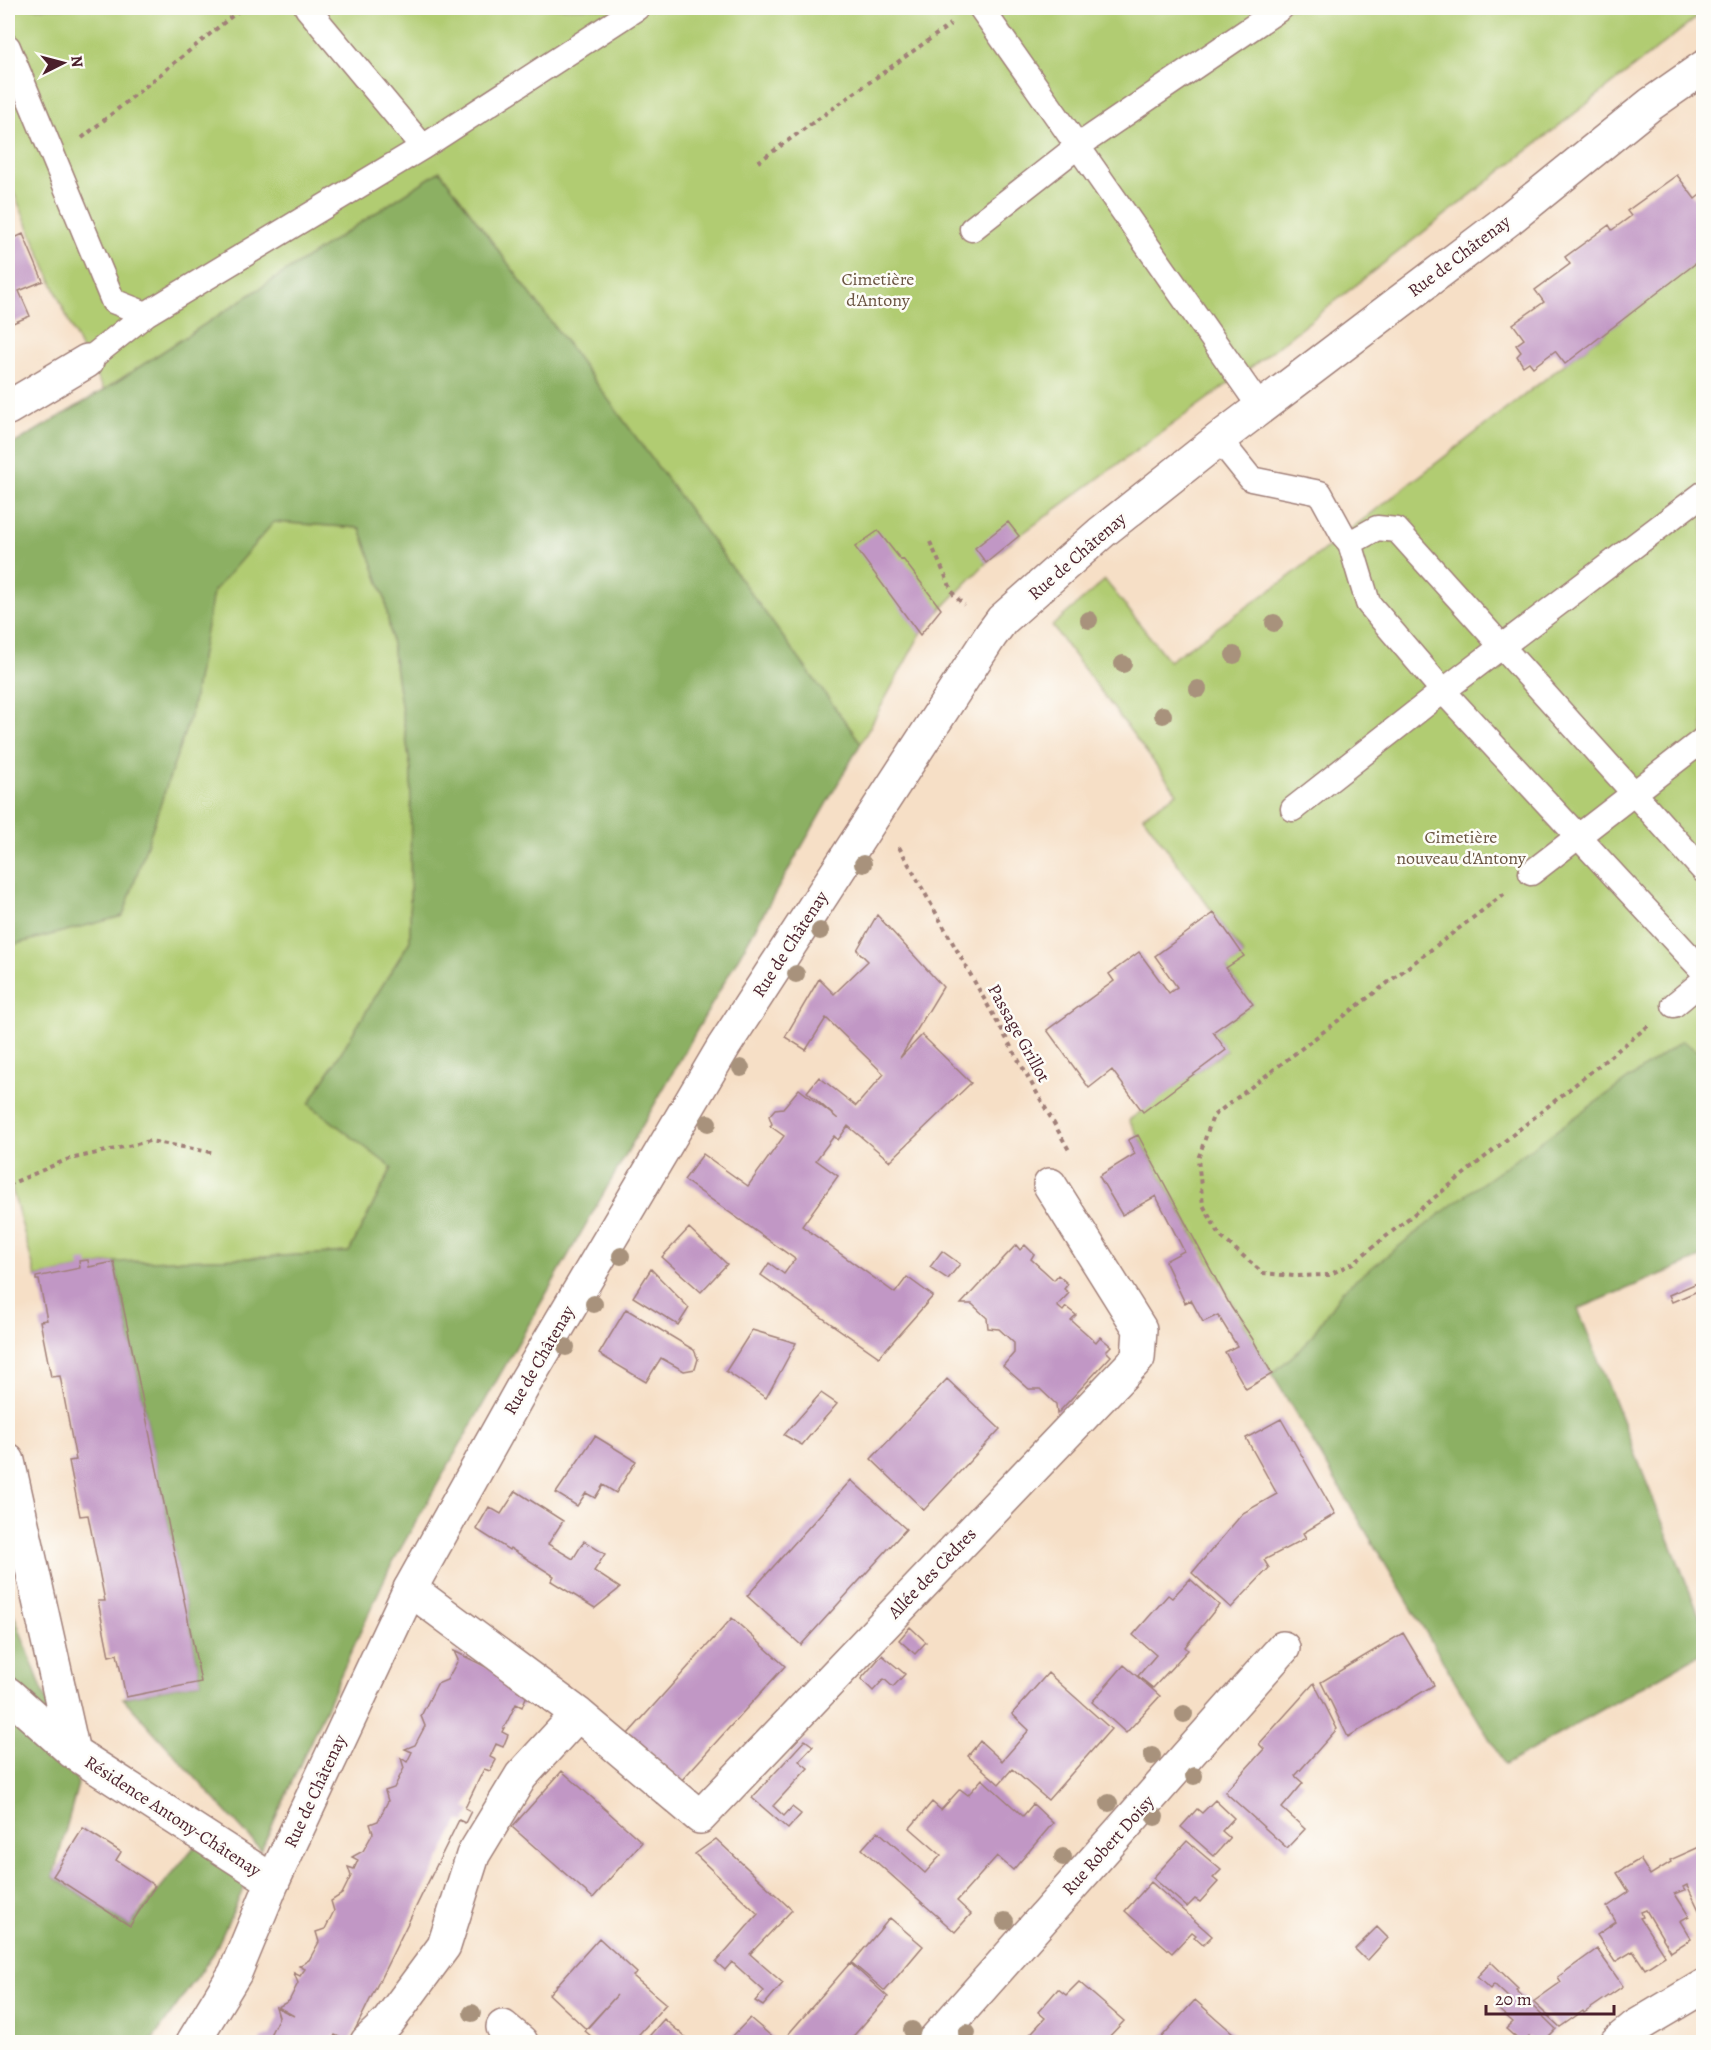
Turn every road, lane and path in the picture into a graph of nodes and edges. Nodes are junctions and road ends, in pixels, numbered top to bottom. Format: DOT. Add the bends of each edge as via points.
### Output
graph roads {
  1 [pos="242,8"];
  2 [pos="307,8"];
  3 [pos="981,8"];
  4 [pos="1281,8"];
  5 [pos="632,9"];
  6 [pos="955,21"];
  7 [pos="8,47"];
  8 [pos="1696,76"];
  9 [pos="1078,146"];
  10 [pos="423,147"];
  11 [pos="54,161"];
  12 [pos="759,162"];
  13 [pos="972,229"];
  14 [pos="146,314"];
  15 [pos="87,361"];
  16 [pos="1260,407"];
  17 [pos="8,408"];
  18 [pos="1220,439"];
  19 [pos="1704,493"];
  20 [pos="930,542"];
  21 [pos="1350,543"];
  22 [pos="991,635"];
  23 [pos="1501,647"];
  24 [pos="1443,692"];
  25 [pos="1704,739"];
  26 [pos="1634,793"];
  27 [pos="877,809"];
  28 [pos="1293,809"];
  29 [pos="1578,836"];
  30 [pos="1704,871"];
  31 [pos="1532,873"];
  32 [pos="1704,972"];
  33 [pos="1704,980"];
  34 [pos="1674,1005"];
  35 [pos="215,1153"];
  36 [pos="1073,1157"];
  37 [pos="8,1185"];
  38 [pos="1050,1185"];
  39 [pos="8,1461"];
  40 [pos="410,1589"];
  41 [pos="1283,1648"];
  42 [pos="8,1694"];
  43 [pos="578,1714"];
  44 [pos="73,1752"];
  45 [pos="273,1881"];
  46 [pos="1704,1986"];
  47 [pos="193,2043"];
  48 [pos="367,2043"];
  49 [pos="933,2043"];
  50 [pos="1617,2043"];
  1 -- 11 [label="path"];
  2 -- 10 [label="lane"];
  3 -- 9 [label="lane"];
  4 -- 9 [label="lane"];
  5 -- 10 [label="lane"];
  6 -- 12 [label="path"];
  7 -- 11 [label="lane"];
  8 -- 16 [label="street, Rue de Châtenay" via="1651,104 1515,214"];
  9 -- 13 [label="lane"];
  9 -- 16 [label="lane"];
  10 -- 14 [label="lane"];
  11 -- 14 [label="lane" via="113,301"];
  14 -- 15 [label="lane"];
  15 -- 17 [label="street"];
  16 -- 18 [label="street, Rue de Châtenay"];
  18 -- 21 [label="lane" via="1251,479 1320,493"];
  18 -- 22 [label="street, Rue de Châtenay" via="1102,532 1002,620"];
  19 -- 23 [label="lane"];
  20 -- 22 [label="path" via="954,595"];
  21 -- 23 [label="lane" via="1377,528 1397,530"];
  21 -- 24 [label="lane" via="1368,603"];
  22 -- 27 [label="street, Rue de Châtenay"];
  23 -- 24 [label="lane"];
  23 -- 26 [label="lane"];
  24 -- 28 [label="lane"];
  24 -- 29 [label="lane"];
  25 -- 26 [label="lane"];
  26 -- 29 [label="lane"];
  26 -- 30 [label="lane"];
  27 -- 36 [label="path, Passage Grillot"];
  27 -- 40 [label="street, Rue de Châtenay" via="724,1046 526,1381"];
  29 -- 31 [label="lane"];
  29 -- 32 [label="lane"];
  31 -- 34 [label="path" via="1213,1116 1198,1159 1203,1205 1220,1236 1263,1273 1329,1275 1345,1268"];
  33 -- 34 [label="lane"];
  35 -- 37 [label="path" via="150,1141 66,1160"];
  38 -- 43 [label="street, Allée des Cèdres" via="1140,1329 1138,1358 700,1816"];
  39 -- 44 [label="street, Résidence Antony-Châtenay"];
  40 -- 43 [label="street, Allée des Cèdres"];
  40 -- 45 [label="street, Rue de Châtenay"];
  41 -- 49 [label="street, Rue Robert Doisy"];
  42 -- 44 [label="street, Résidence Antony-Châtenay"];
  43 -- 48 [label="street" via="521,1776 473,1856 444,1946 388,2022"];
  44 -- 45 [label="street, Résidence Antony-Châtenay"];
  45 -- 47 [label="street, Rue de Châtenay" via="235,1973"];
  46 -- 50 [label="street" via="1635,2027"];
}
